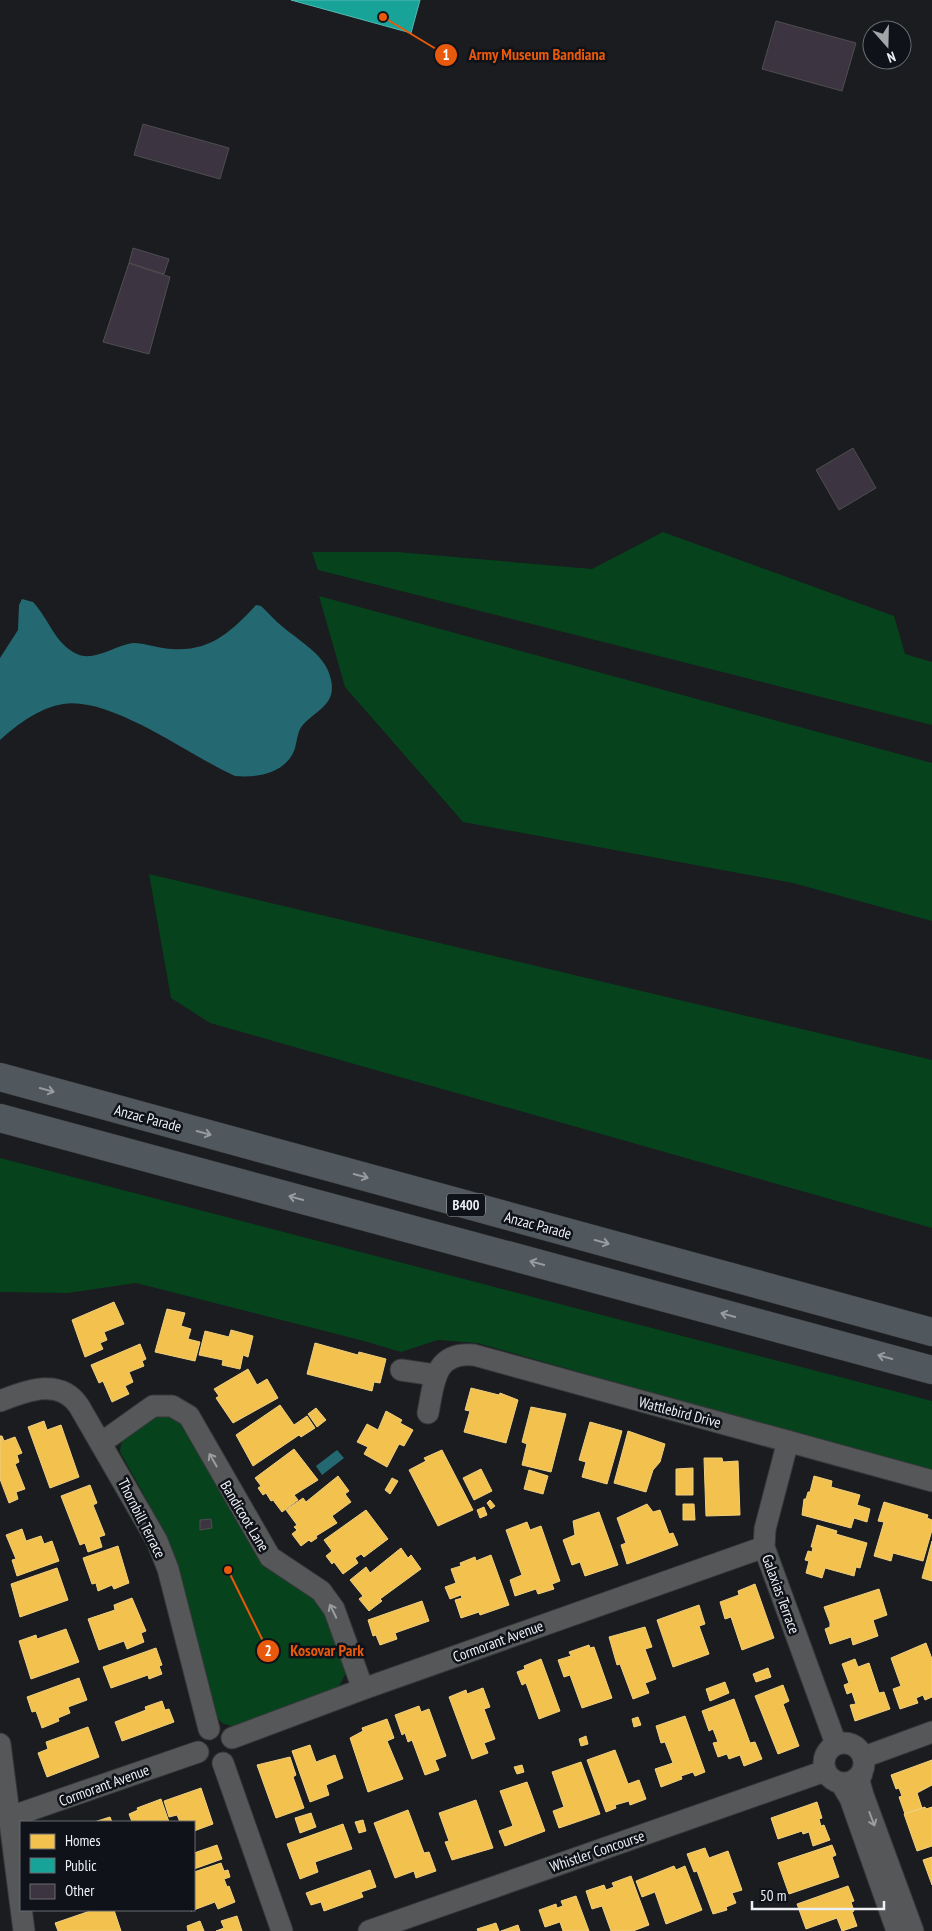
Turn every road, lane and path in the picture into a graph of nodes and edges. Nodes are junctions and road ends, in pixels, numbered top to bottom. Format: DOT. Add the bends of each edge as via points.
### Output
graph roads {
  1 [pos="0,1077"];
  2 [pos="0,1118"];
  3 [pos="932,1332"];
  4 [pos="401,1370"];
  5 [pos="932,1370"];
  6 [pos="435,1376"];
  7 [pos="0,1401"];
  8 [pos="428,1413"];
  9 [pos="788,1441"];
  10 [pos="101,1443"];
  11 [pos="932,1481"];
  12 [pos="764,1547"];
  13 [pos="363,1689"];
  14 [pos="209,1729"];
  15 [pos="932,1732"];
  16 [pos="232,1738"];
  17 [pos="0,1744"];
  18 [pos="836,1744"];
  19 [pos="198,1752"];
  20 [pos="223,1763"];
  21 [pos="863,1765"];
  22 [pos="833,1777"];
  23 [pos="10,1817"];
  24 [pos="20,1898"];
  25 [pos="22,1911"];
  26 [pos="24,1931"];
  27 [pos="282,1931"];
  28 [pos="369,1931"];
  29 [pos="897,1931"];
  30 [pos="913,1931"];
  1 -- 3 [label="main road, Anzac Parade / B400, one-way"];
  5 -- 2 [label="main road, B400, one-way"];
  4 -- 6 [label="street"];
  6 -- 8 [label="street"];
  6 -- 9 [label="street, Wattlebird Drive" via="440,1367 452,1358 474,1355"];
  7 -- 10 [label="street, Thornbill Terrace" via="33,1389 52,1388 65,1393 77,1403"];
  9 -- 11 [label="street, Wattlebird Drive"];
  9 -- 12 [label="street, Galaxias Terrace" via="765,1529"];
  13 -- 10 [label="street, Bandicoot Lane, one-way" via="334,1609 320,1591 270,1557 192,1420 184,1412 172,1406 152,1406"];
  10 -- 14 [label="street, Thornbill Terrace" via="157,1541 168,1569"];
  12 -- 13 [label="street, Cormorant Avenue"];
  12 -- 18 [label="street, Galaxias Terrace"];
  13 -- 16 [label="street, Cormorant Avenue"];
  14 -- 16 [label="street" via="224,1730"];
  14 -- 19 [label="street" via="199,1740"];
  15 -- 21 [label="street"];
  16 -- 20 [label="street" via="232,1755"];
  17 -- 23 [label="street"];
  18 -- 21 [label="street" via="845,1742 860,1749"];
  18 -- 22 [label="street" via="825,1755"];
  19 -- 20 [label="street" via="211,1764"];
  19 -- 23 [label="street, Cormorant Avenue"];
  20 -- 27 [label="street"];
  21 -- 22 [label="street" via="851,1782"];
  21 -- 30 [label="street, one-way" via="859,1781 862,1795"];
  22 -- 28 [label="street, Whistler Concourse"];
  22 -- 29 [label="street" via="850,1798"];
  23 -- 24 [label="street"];
  25 -- 26 [label="street"];
}
